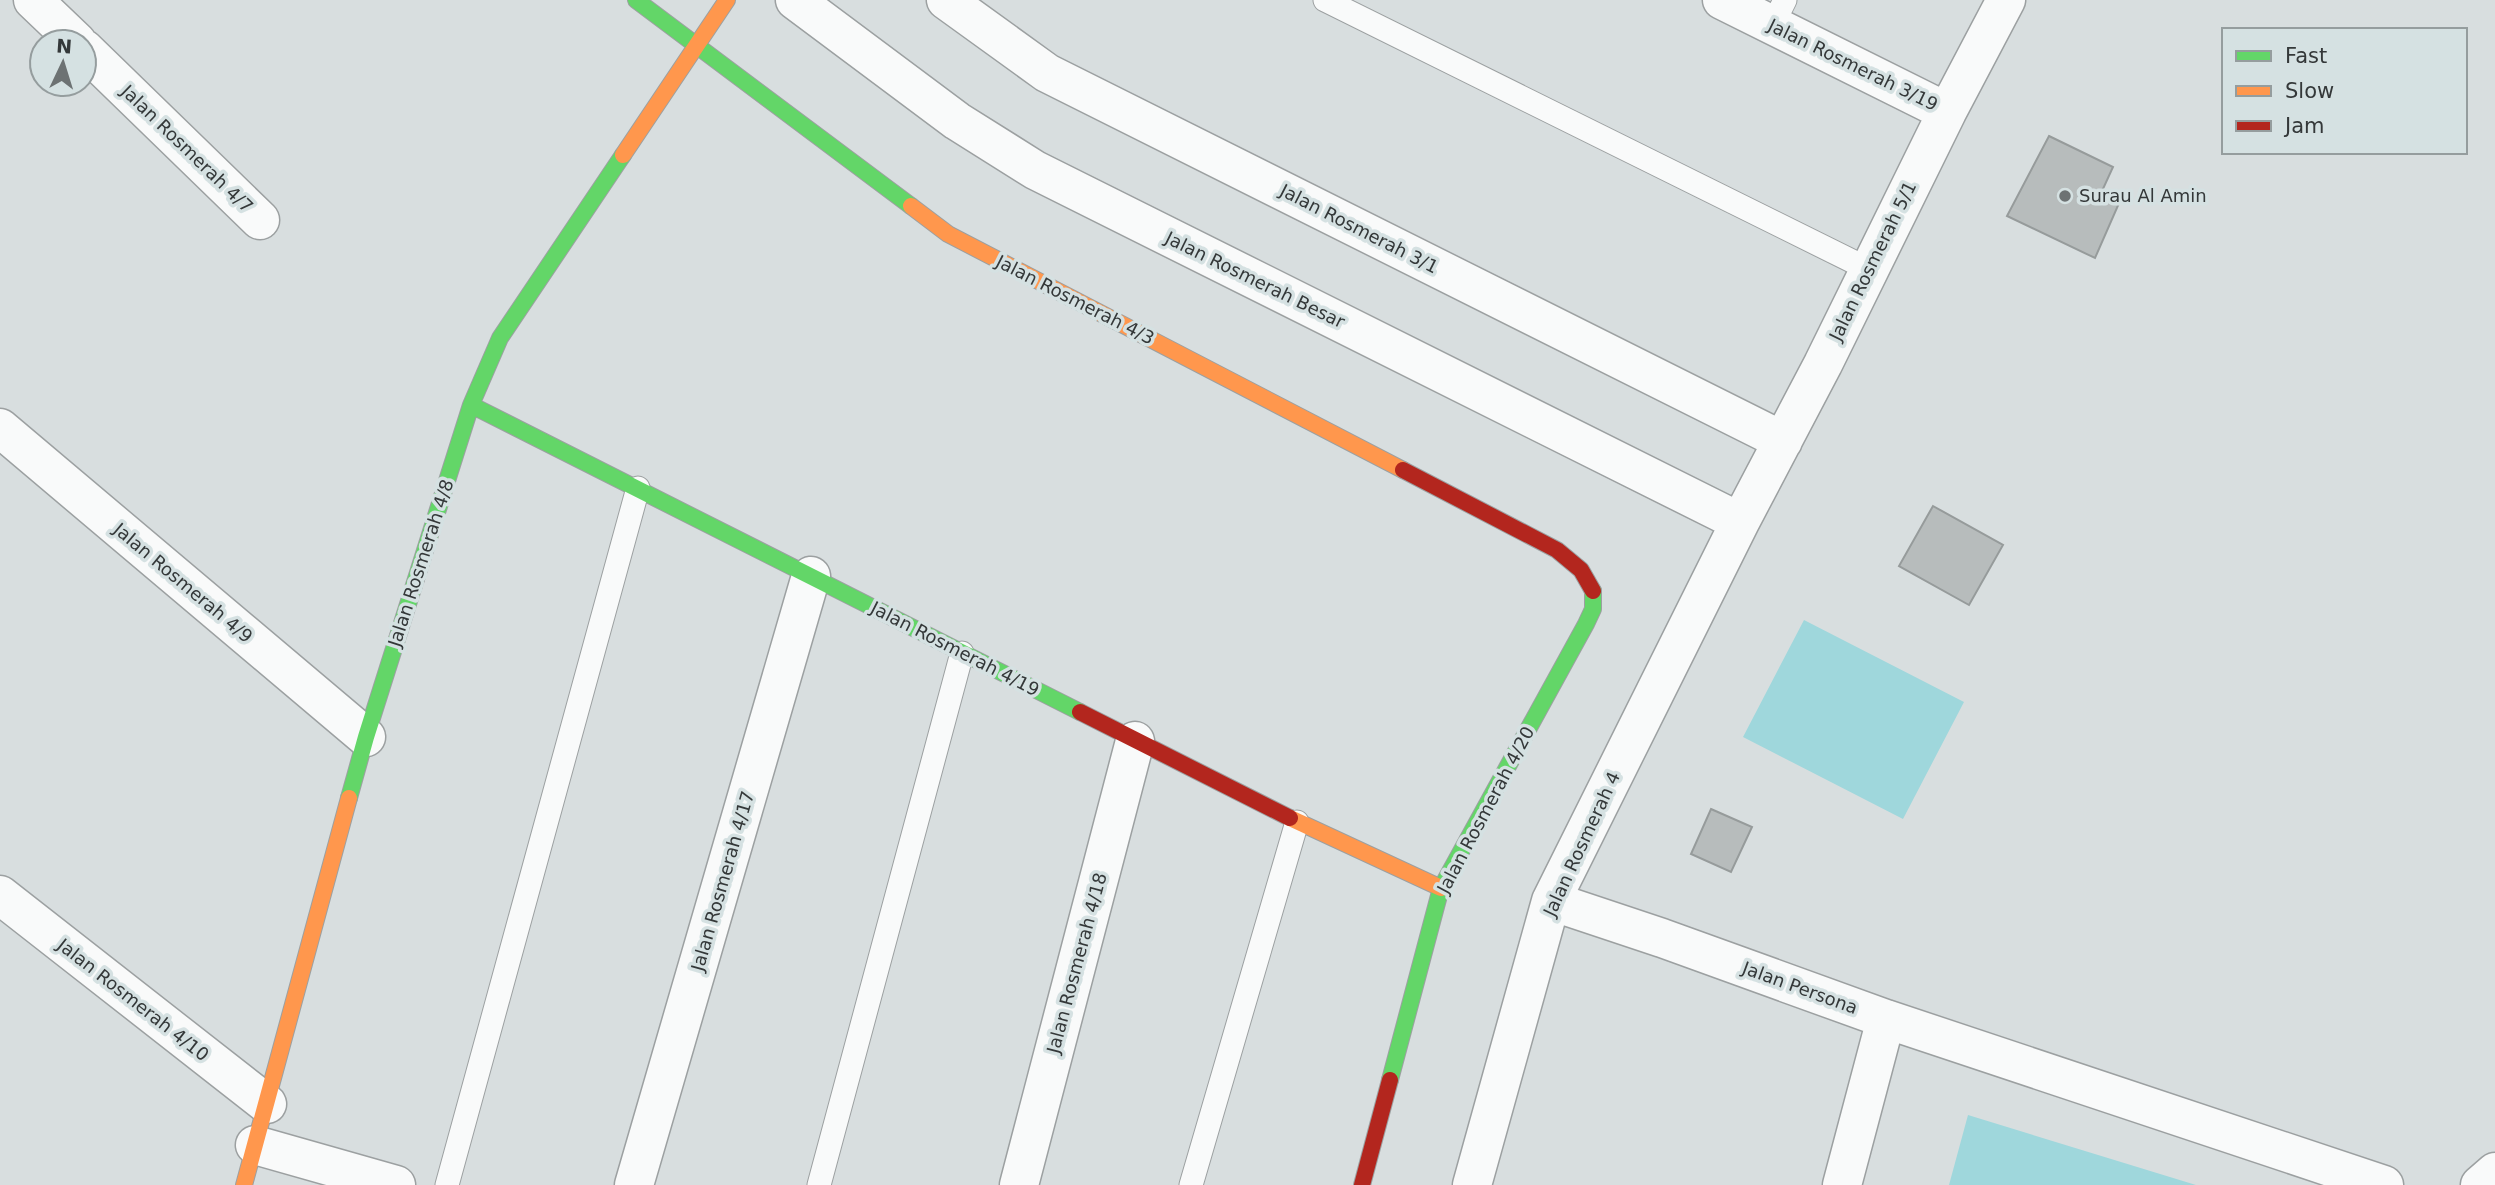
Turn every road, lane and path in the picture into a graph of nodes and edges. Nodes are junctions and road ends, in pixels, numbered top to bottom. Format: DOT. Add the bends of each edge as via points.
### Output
graph roads {
  1 [pos="33,0"];
  2 [pos="636,0"];
  3 [pos="727,0"];
  4 [pos="795,0"];
  5 [pos="946,0"];
  6 [pos="1325,0"];
  7 [pos="1722,0"];
  8 [pos="2006,0"];
  9 [pos="1779,12"];
  10 [pos="62,28"];
  11 [pos="696,45"];
  12 [pos="98,63"];
  13 [pos="1947,111"];
  14 [pos="260,219"];
  15 [pos="1868,269"];
  16 [pos="471,405"];
  17 [pos="0,428"];
  18 [pos="1783,441"];
  19 [pos="638,488"];
  20 [pos="1740,522"];
  21 [pos="1548,545"];
  22 [pos="811,576"];
  23 [pos="962,653"];
  24 [pos="366,737"];
  25 [pos="1135,740"];
  26 [pos="1297,822"];
  27 [pos="1441,888"];
  28 [pos="0,895"];
  29 [pos="1551,901"];
  30 [pos="1886,1019"];
  31 [pos="267,1104"];
  32 [pos="255,1145"];
  33 [pos="2495,1172"];
  34 [pos="244,1185"];
  35 [pos="396,1185"];
  36 [pos="447,1185"];
  37 [pos="634,1185"];
  38 [pos="819,1185"];
  39 [pos="1019,1185"];
  40 [pos="1191,1185"];
  41 [pos="1362,1185"];
  42 [pos="1472,1185"];
  43 [pos="1842,1185"];
  44 [pos="2385,1185"];
  45 [pos="2480,1185"];
  1 -- 10 [label="street"];
  2 -- 11 [label="street, Jalan Rosmerah 4/3"];
  3 -- 11 [label="street, Jalan Rosmerah 4/8"];
  4 -- 20 [label="street, Jalan Rosmerah Besar" via="957,121 1035,170"];
  5 -- 18 [label="street, Jalan Rosmerah 3/1" via="1047,73"];
  6 -- 15 [label="lane"];
  7 -- 9 [label="street, Jalan Rosmerah 3/19"];
  8 -- 13 [label="street, Jalan Rosmerah 5/1"];
  9 -- 13 [label="street, Jalan Rosmerah 3/19"];
  11 -- 16 [label="street, Jalan Rosmerah 4/8" via="500,338"];
  11 -- 21 [label="street, Jalan Rosmerah 4/3" via="948,234"];
  12 -- 14 [label="street, Jalan Rosmerah 4/7"];
  13 -- 15 [label="street, Jalan Rosmerah 5/1"];
  15 -- 18 [label="street, Jalan Rosmerah 5/1"];
  16 -- 19 [label="street, Jalan Rosmerah 4/19"];
  16 -- 24 [label="street, Jalan Rosmerah 4/8"];
  17 -- 24 [label="street, Jalan Rosmerah 4/9"];
  18 -- 20 [label="street, Jalan Rosmerah 5/1"];
  19 -- 22 [label="street, Jalan Rosmerah 4/19"];
  19 -- 36 [label="lane"];
  20 -- 29 [label="street, Jalan Rosmerah 4"];
  21 -- 27 [label="street, Jalan Rosmerah 4/20" via="1576,561 1591,585 1593,608"];
  22 -- 23 [label="street, Jalan Rosmerah 4/19"];
  22 -- 37 [label="street, Jalan Rosmerah 4/17"];
  23 -- 25 [label="street, Jalan Rosmerah 4/19"];
  23 -- 38 [label="lane"];
  24 -- 31 [label="street, Jalan Rosmerah 4/8"];
  25 -- 26 [label="street, Jalan Rosmerah 4/19"];
  25 -- 39 [label="street, Jalan Rosmerah 4/18"];
  26 -- 27 [label="street, Jalan Rosmerah 4/19"];
  26 -- 40 [label="lane"];
  27 -- 41 [label="street, Jalan Rosmerah 4/20"];
  28 -- 31 [label="street, Jalan Rosmerah 4/10"];
  29 -- 30 [label="street, Jalan Persona"];
  29 -- 42 [label="street, Jalan Rosmerah 4"];
  30 -- 43 [label="street"];
  30 -- 44 [label="street, Jalan Persona"];
  31 -- 32 [label="street, Jalan Rosmerah 4/8"];
  32 -- 34 [label="street, Jalan Rosmerah 4/8"];
  32 -- 35 [label="street"];
  33 -- 45 [label="street"];
}
